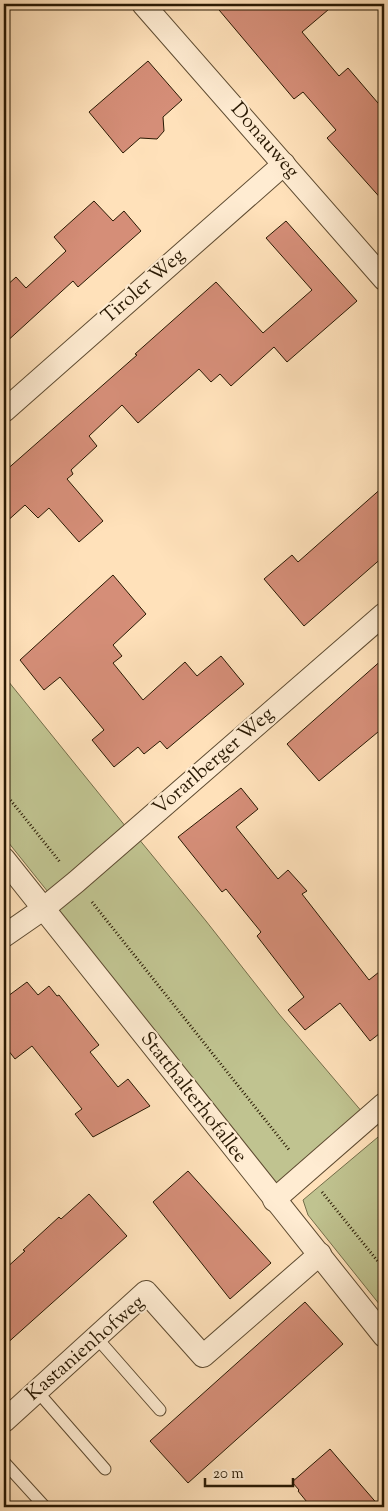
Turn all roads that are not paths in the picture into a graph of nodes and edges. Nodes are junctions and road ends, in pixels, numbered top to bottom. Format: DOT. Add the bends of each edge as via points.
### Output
graph roads {
  1 [pos="143,4"];
  2 [pos="284,164"];
  3 [pos="384,279"];
  4 [pos="4,411"];
  5 [pos="384,614"];
  6 [pos="4,859"];
  7 [pos="43,908"];
  8 [pos="4,936"];
  9 [pos="384,1104"];
  10 [pos="274,1200"];
  11 [pos="320,1254"];
  12 [pos="384,1336"];
  13 [pos="96,1337"];
  14 [pos="37,1391"];
  15 [pos="160,1410"];
  16 [pos="4,1421"];
  17 [pos="4,1462"];
  18 [pos="105,1469"];
  19 [pos="44,1507"];
  1 -- 2 [label="street, Donauweg"];
  2 -- 3 [label="street, Donauweg"];
  2 -- 4 [label="street, Tiroler Weg"];
  5 -- 7 [label="street, Vorarlberger Weg"];
  6 -- 7 [label="street, Statthalterhofallee"];
  7 -- 8 [label="street, Vorarlberger Weg"];
  7 -- 10 [label="street, Statthalterhofallee"];
  9 -- 10 [label="street"];
  10 -- 11 [label="street, Statthalterhofallee"];
  11 -- 12 [label="street, Statthalterhofallee"];
  11 -- 13 [label="street, Kastanienhofweg" via="202,1356 146,1292"];
  13 -- 14 [label="street, Kastanienhofweg"];
  13 -- 15 [label="lane"];
  14 -- 16 [label="street, Kastanienhofweg"];
  14 -- 18 [label="lane"];
  17 -- 19 [label="lane"];
}
